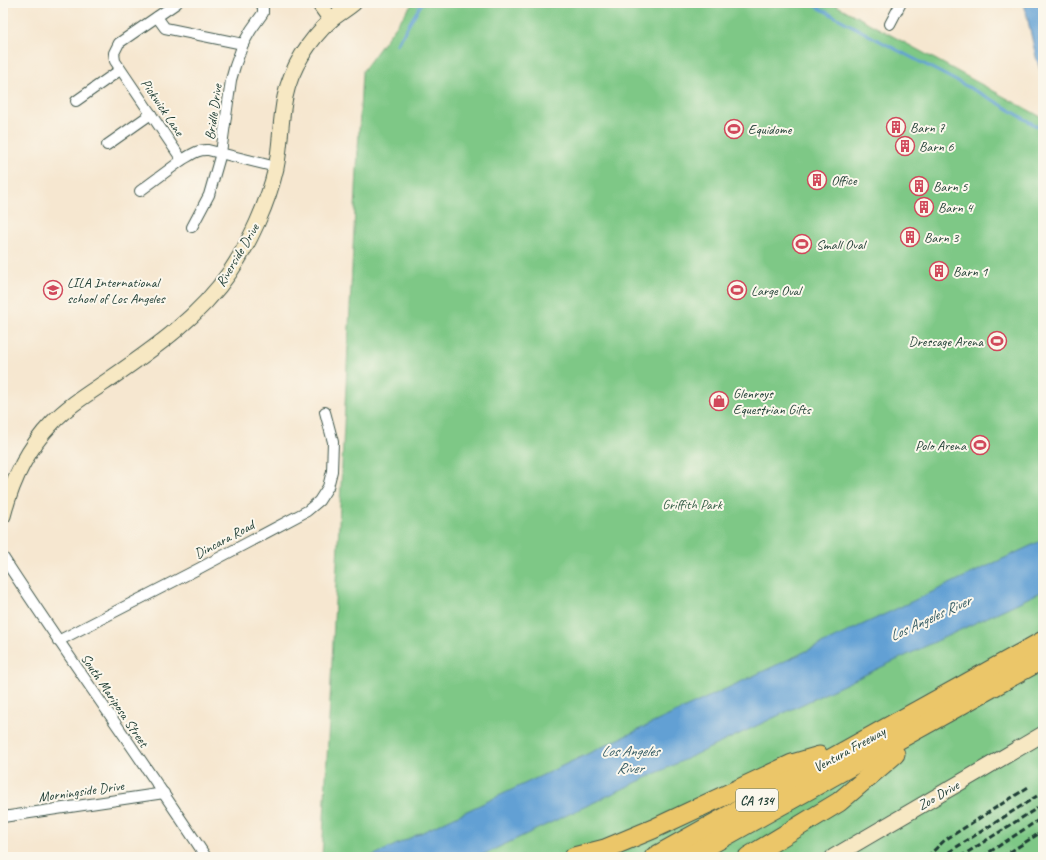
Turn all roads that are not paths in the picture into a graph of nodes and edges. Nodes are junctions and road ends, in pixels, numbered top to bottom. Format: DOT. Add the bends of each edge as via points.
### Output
graph roads {
  1 [pos="177,3"];
  2 [pos="261,3"];
  3 [pos="319,3"];
  4 [pos="354,3"];
  5 [pos="901,3"];
  6 [pos="157,17"];
  7 [pos="331,20"];
  8 [pos="890,24"];
  9 [pos="243,44"];
  10 [pos="120,70"];
  11 [pos="76,101"];
  12 [pos="151,114"];
  13 [pos="107,145"];
  14 [pos="221,153"];
  15 [pos="182,160"];
  16 [pos="276,167"];
  17 [pos="140,191"];
  18 [pos="192,227"];
  19 [pos="325,412"];
  20 [pos="3,516"];
  21 [pos="3,557"];
  22 [pos="58,641"];
  23 [pos="1043,641"];
  24 [pos="1043,652"];
  25 [pos="1043,660"];
  26 [pos="1043,672"];
  27 [pos="1043,734"];
  28 [pos="860,742"];
  29 [pos="895,754"];
  30 [pos="164,793"];
  31 [pos="3,817"];
  32 [pos="206,857"];
  33 [pos="574,857"];
  34 [pos="654,857"];
  35 [pos="676,857"];
  36 [pos="688,857"];
  37 [pos="709,857"];
  38 [pos="748,857"];
  39 [pos="833,857"];
  1 -- 6 [label="street, Pickwick Lane"];
  2 -- 9 [label="street, Bridle Drive" via="263,14"];
  3 -- 7 [label="main road"];
  4 -- 7 [label="main road, Riverside Drive"];
  5 -- 8 [label="street"];
  6 -- 9 [label="street" via="165,28"];
  6 -- 10 [label="street, Pickwick Lane" via="119,43 114,52"];
  7 -- 16 [label="main road, Riverside Drive" via="305,50 288,84"];
  9 -- 14 [label="street, Bridle Drive" via="231,80"];
  10 -- 11 [label="street"];
  10 -- 12 [label="street, Pickwick Lane"];
  12 -- 13 [label="street"];
  12 -- 15 [label="street, Pickwick Lane"];
  14 -- 15 [label="street" via="202,149"];
  14 -- 16 [label="street"];
  14 -- 18 [label="street, Bridle Drive" via="209,195"];
  15 -- 17 [label="street"];
  16 -- 20 [label="main road, Riverside Drive" via="272,184 248,242 216,291 177,330 53,422 30,450 20,468"];
  19 -- 22 [label="street, Dincara Road" via="333,442 332,471 328,487 319,501 307,511"];
  21 -- 22 [label="street, South Mariposa Street"];
  22 -- 30 [label="street, South Mariposa Street"];
  23 -- 28 [label="highway, Ventura Freeway / CA 134"];
  24 -- 35 [label="highway"];
  25 -- 36 [label="highway"];
  26 -- 29 [label="highway, Ventura Freeway / CA 134"];
  27 -- 39 [label="main road, Zoo Drive"];
  28 -- 33 [label="highway" via="792,764 653,829 605,849"];
  28 -- 34 [label="highway, Ventura Freeway / CA 134"];
  29 -- 37 [label="highway, Ventura Freeway / CA 134"];
  29 -- 38 [label="highway" via="839,802"];
  30 -- 31 [label="street, Morningside Drive"];
  30 -- 32 [label="street, South Mariposa Street"];
}
